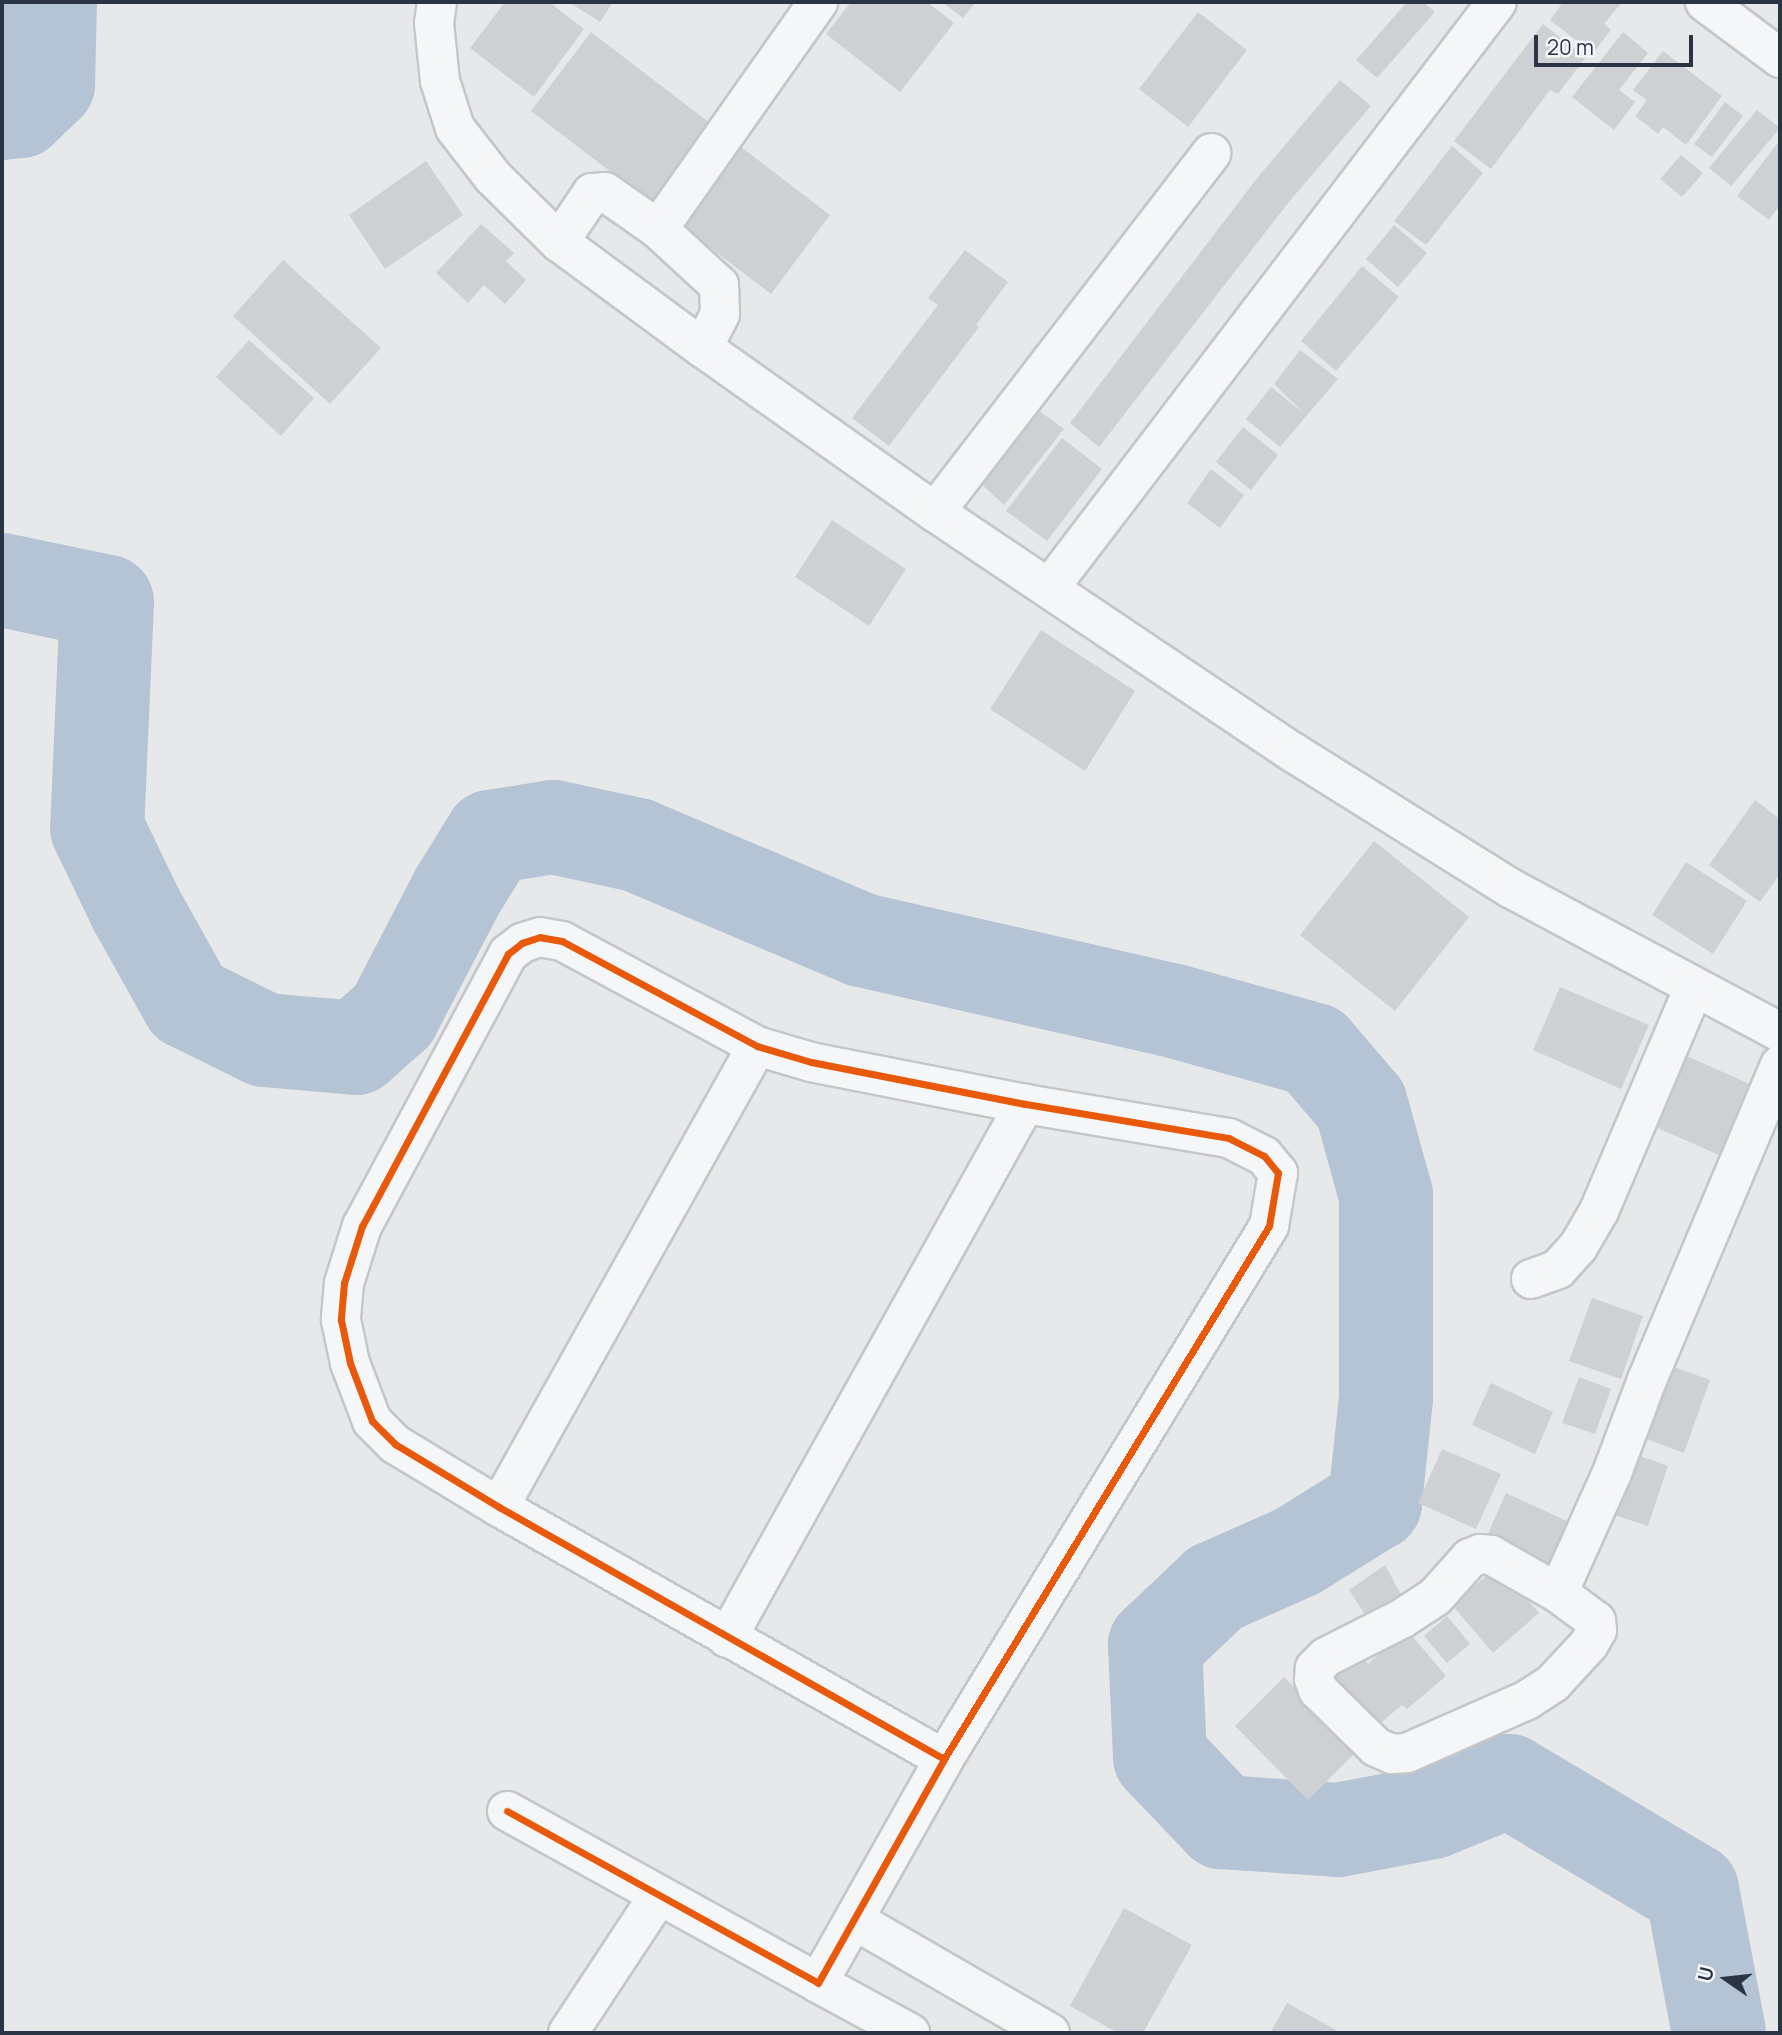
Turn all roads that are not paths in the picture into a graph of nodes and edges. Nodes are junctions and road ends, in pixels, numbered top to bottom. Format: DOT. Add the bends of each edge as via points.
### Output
graph roads {
  1 [pos="437,2"];
  2 [pos="818,2"];
  3 [pos="1497,2"];
  4 [pos="1704,2"];
  5 [pos="1780,58"];
  6 [pos="1211,153"];
  7 [pos="658,229"];
  8 [pos="559,242"];
  9 [pos="703,348"];
  10 [pos="935,512"];
  11 [pos="1050,587"];
  12 [pos="1693,987"];
  13 [pos="1780,1032"];
  14 [pos="757,1046"];
  15 [pos="1780,1065"];
  16 [pos="1025,1104"];
  17 [pos="1531,1279"];
  18 [pos="499,1507"];
  19 [pos="1558,1593"];
  20 [pos="727,1638"];
  21 [pos="944,1759"];
  22 [pos="507,1811"];
  23 [pos="659,1895"];
  24 [pos="856,1921"];
  25 [pos="818,1983"];
  26 [pos="568,2033"];
  27 [pos="910,2033"];
  28 [pos="1050,2033"];
  1 -- 8 [label="street" via="434,23 440,81 455,128 493,177"];
  2 -- 7 [label="street"];
  3 -- 11 [label="street"];
  4 -- 5 [label="street"];
  6 -- 10 [label="street"];
  7 -- 8 [label="street" via="605,192 592,193"];
  7 -- 9 [label="street" via="719,285 719,314"];
  8 -- 9 [label="street"];
  9 -- 10 [label="street"];
  10 -- 11 [label="street"];
  11 -- 12 [label="street" via="1294,753 1487,874"];
  12 -- 13 [label="street"];
  12 -- 17 [label="street" via="1599,1211 1578,1247 1558,1269"];
  14 -- 16 [label="street" via="811,1062"];
  14 -- 18 [label="street"];
  14 -- 18 [label="street" via="562,941 540,937 508,954 362,1226 344,1283 341,1320 350,1363 372,1421 395,1444"];
  15 -- 19 [label="street"];
  16 -- 20 [label="street"];
  16 -- 21 [label="street" via="1228,1138 1264,1156 1278,1173 1275,1202 1269,1226 1230,1293"];
  18 -- 20 [label="street"];
  19 -- 19 [label="street" via="1596,1621 1590,1644 1553,1683 1527,1700 1407,1753 1392,1754 1376,1747 1318,1690 1315,1668 1325,1657 1434,1597 1470,1558 1491,1555"];
  20 -- 21 [label="street"];
  21 -- 24 [label="street"];
  22 -- 23 [label="street"];
  23 -- 25 [label="street"];
  23 -- 26 [label="street"];
  24 -- 25 [label="street"];
  24 -- 28 [label="street"];
  25 -- 27 [label="street"];
}
